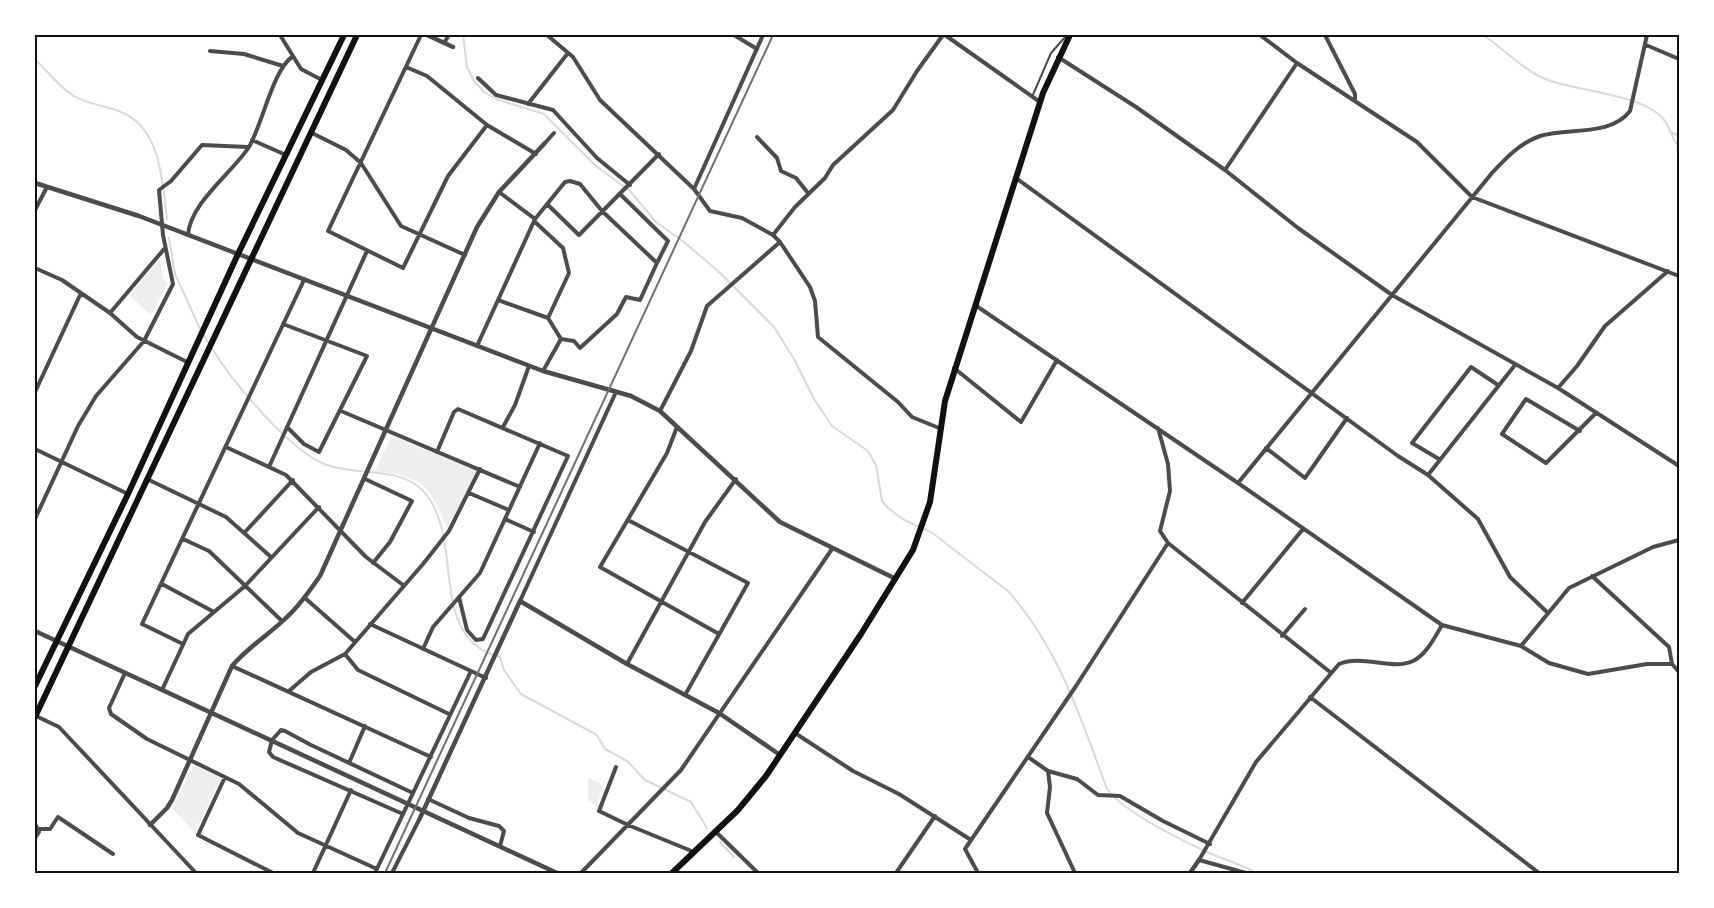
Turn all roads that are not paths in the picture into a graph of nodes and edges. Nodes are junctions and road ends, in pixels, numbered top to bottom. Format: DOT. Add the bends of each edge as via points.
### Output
graph roads {
  1 [pos="280,35"];
  2 [pos="344,35"];
  3 [pos="358,35"];
  4 [pos="421,35"];
  5 [pos="427,35"];
  6 [pos="449,35"];
  7 [pos="547,35"];
  8 [pos="734,35"];
  9 [pos="763,35"];
  10 [pos="944,35"];
  11 [pos="1068,35"];
  12 [pos="1260,35"];
  13 [pos="1325,35"];
  14 [pos="1648,35"];
  15 [pos="444,43"];
  16 [pos="1646,45"];
  17 [pos="453,47"];
  18 [pos="757,49"];
  19 [pos="210,51"];
  20 [pos="568,53"];
  21 [pos="292,57"];
  22 [pos="1058,57"];
  23 [pos="1679,58"];
  24 [pos="1297,63"];
  25 [pos="283,66"];
  26 [pos="406,67"];
  27 [pos="478,78"];
  28 [pos="322,80"];
  29 [pos="1032,97"];
  30 [pos="1355,100"];
  31 [pos="1040,102"];
  32 [pos="528,104"];
  33 [pos="487,125"];
  34 [pos="312,133"];
  35 [pos="554,133"];
  36 [pos="757,137"];
  37 [pos="252,140"];
  38 [pos="544,144"];
  39 [pos="248,147"];
  40 [pos="536,154"];
  41 [pos="659,154"];
  42 [pos="286,155"];
  43 [pos="361,163"];
  44 [pos="1225,170"];
  45 [pos="1016,178"];
  46 [pos="35,183"];
  47 [pos="630,185"];
  48 [pos="47,187"];
  49 [pos="694,189"];
  50 [pos="499,192"];
  51 [pos="621,193"];
  52 [pos="808,193"];
  53 [pos="1472,197"];
  54 [pos="547,204"];
  55 [pos="35,210"];
  56 [pos="602,211"];
  57 [pos="535,220"];
  58 [pos="164,226"];
  59 [pos="419,233"];
  60 [pos="188,235"];
  61 [pos="773,235"];
  62 [pos="780,242"];
  63 [pos="165,248"];
  64 [pos="368,252"];
  65 [pos="238,254"];
  66 [pos="465,255"];
  67 [pos="252,259"];
  68 [pos="657,263"];
  69 [pos="35,269"];
  70 [pos="1668,271"];
  71 [pos="1679,276"];
  72 [pos="304,280"];
  73 [pos="81,294"];
  74 [pos="1392,295"];
  75 [pos="346,297"];
  76 [pos="498,300"];
  77 [pos="975,304"];
  78 [pos="110,313"];
  79 [pos="548,318"];
  80 [pos="283,324"];
  81 [pos="433,329"];
  82 [pos="561,339"];
  83 [pos="326,340"];
  84 [pos="144,341"];
  85 [pos="478,346"];
  86 [pos="1057,360"];
  87 [pos="189,363"];
  88 [pos="1515,365"];
  89 [pos="529,366"];
  90 [pos="954,368"];
  91 [pos="544,371"];
  92 [pos="1498,385"];
  93 [pos="1558,388"];
  94 [pos="35,392"];
  95 [pos="616,392"];
  96 [pos="1313,392"];
  97 [pos="341,411"];
  98 [pos="660,411"];
  99 [pos="1596,413"];
  100 [pos="1347,418"];
  101 [pos="677,427"];
  102 [pos="287,428"];
  103 [pos="503,428"];
  104 [pos="939,428"];
  105 [pos="1158,428"];
  106 [pos="386,430"];
  107 [pos="1580,431"];
  108 [pos="540,443"];
  109 [pos="226,447"];
  110 [pos="1266,448"];
  111 [pos="35,449"];
  112 [pos="437,452"];
  113 [pos="1439,459"];
  114 [pos="62,462"];
  115 [pos="1679,466"];
  116 [pos="269,467"];
  117 [pos="480,470"];
  118 [pos="1428,475"];
  119 [pos="365,478"];
  120 [pos="146,479"];
  121 [pos="293,480"];
  122 [pos="736,480"];
  123 [pos="1238,483"];
  124 [pos="520,487"];
  125 [pos="469,493"];
  126 [pos="128,494"];
  127 [pos="199,504"];
  128 [pos="319,507"];
  129 [pos="509,510"];
  130 [pos="35,519"];
  131 [pos="505,519"];
  132 [pos="628,520"];
  133 [pos="1303,529"];
  134 [pos="341,531"];
  135 [pos="245,532"];
  136 [pos="534,532"];
  137 [pos="183,539"];
  138 [pos="1679,540"];
  139 [pos="1168,543"];
  140 [pos="832,549"];
  141 [pos="689,552"];
  142 [pos="271,557"];
  143 [pos="373,563"];
  144 [pos="1592,576"];
  145 [pos="896,579"];
  146 [pos="162,584"];
  147 [pos="403,585"];
  148 [pos="245,586"];
  149 [pos="305,598"];
  150 [pos="458,598"];
  151 [pos="520,601"];
  152 [pos="662,602"];
  153 [pos="1242,603"];
  154 [pos="1304,609"];
  155 [pos="214,612"];
  156 [pos="1548,613"];
  157 [pos="282,621"];
  158 [pos="370,624"];
  159 [pos="1442,625"];
  160 [pos="35,631"];
  161 [pos="719,634"];
  162 [pos="1282,636"];
  163 [pos="57,641"];
  164 [pos="355,642"];
  165 [pos="183,644"];
  166 [pos="68,646"];
  167 [pos="1521,646"];
  168 [pos="423,649"];
  169 [pos="345,654"];
  170 [pos="627,664"];
  171 [pos="1672,664"];
  172 [pos="232,666"];
  173 [pos="470,670"];
  174 [pos="1330,672"];
  175 [pos="1679,672"];
  176 [pos="125,673"];
  177 [pos="486,678"];
  178 [pos="35,686"];
  179 [pos="162,690"];
  180 [pos="289,691"];
  181 [pos="685,695"];
  182 [pos="1310,698"];
  183 [pos="211,712"];
  184 [pos="719,713"];
  185 [pos="449,714"];
  186 [pos="35,716"];
  187 [pos="365,726"];
  188 [pos="795,733"];
  189 [pos="272,740"];
  190 [pos="780,755"];
  191 [pos="430,757"];
  192 [pos="1028,757"];
  193 [pos="189,760"];
  194 [pos="349,763"];
  195 [pos="616,767"];
  196 [pos="1048,771"];
  197 [pos="225,776"];
  198 [pos="351,790"];
  199 [pos="413,794"];
  200 [pos="427,802"];
  201 [pos="404,812"];
  202 [pos="935,816"];
  203 [pos="420,818"];
  204 [pos="35,824"];
  205 [pos="150,825"];
  206 [pos="628,825"];
  207 [pos="38,829"];
  208 [pos="716,832"];
  209 [pos="35,838"];
  210 [pos="972,840"];
  211 [pos="326,845"];
  212 [pos="1209,845"];
  213 [pos="500,846"];
  214 [pos="694,852"];
  215 [pos="113,854"];
  216 [pos="1199,860"];
  217 [pos="376,871"];
  218 [pos="393,871"];
  219 [pos="194,872"];
  220 [pos="273,873"];
  221 [pos="313,873"];
  222 [pos="400,873"];
  223 [pos="558,873"];
  224 [pos="581,873"];
  225 [pos="672,873"];
  226 [pos="758,873"];
  227 [pos="896,873"];
  228 [pos="978,873"];
  229 [pos="1075,873"];
  230 [pos="1190,873"];
  231 [pos="1246,873"];
  232 [pos="1539,873"];
  1 -- 21 [label="street"];
  2 -- 28 [label="highway"];
  3 -- 34 [label="highway"];
  4 -- 26 [label="street"];
  5 -- 15 [label="street"];
  6 -- 15 [label="street"];
  7 -- 20 [label="street"];
  8 -- 18 [label="street"];
  9 -- 18 [label="street"];
  10 -- 29 [label="street"];
  10 -- 52 [label="street" via="893,110 833,165 825,178"];
  11 -- 22 [label="highway"];
  11 -- 29 [label="lane" via="1050,53"];
  12 -- 24 [label="street"];
  13 -- 30 [label="street" via="1355,94"];
  14 -- 16 [label="street"];
  15 -- 17 [label="street"];
  16 -- 23 [label="street"];
  16 -- 53 [label="street" via="1632,106 1626,117 1601,128 1541,136 1519,146"];
  18 -- 49 [label="street"];
  19 -- 25 [label="street" via="244,54"];
  20 -- 32 [label="street"];
  20 -- 41 [label="street" via="600,100"];
  21 -- 25 [label="street"];
  21 -- 28 [label="street" via="301,69"];
  22 -- 31 [label="highway"];
  22 -- 44 [label="street"];
  24 -- 30 [label="street"];
  24 -- 44 [label="street"];
  25 -- 37 [label="street"];
  26 -- 33 [label="street" via="427,76"];
  26 -- 43 [label="street"];
  27 -- 32 [label="street" via="496,95"];
  28 -- 42 [label="highway"];
  29 -- 31 [label="street"];
  30 -- 53 [label="street" via="1417,142"];
  31 -- 45 [label="highway"];
  32 -- 47 [label="street" via="553,110 597,158"];
  33 -- 40 [label="street"];
  33 -- 59 [label="street" via="448,176"];
  34 -- 43 [label="street" via="346,150"];
  34 -- 67 [label="highway"];
  35 -- 38 [label="street"];
  36 -- 52 [label="street" via="777,158 781,171 796,178"];
  37 -- 39 [label="street"];
  37 -- 42 [label="street"];
  38 -- 40 [label="street"];
  39 -- 58 [label="street" via="202,145 159,190"];
  39 -- 60 [label="street" via="192,218"];
  40 -- 50 [label="street"];
  41 -- 47 [label="street"];
  41 -- 49 [label="street"];
  42 -- 65 [label="highway"];
  43 -- 59 [label="street" via="401,226"];
  43 -- 64 [label="street" via="328,231"];
  44 -- 74 [label="street" via="1298,228"];
  45 -- 77 [label="highway"];
  45 -- 96 [label="street"];
  46 -- 48 [label="street"];
  47 -- 51 [label="street"];
  48 -- 55 [label="street"];
  48 -- 58 [label="street"];
  49 -- 61 [label="street" via="710,211 742,218"];
  50 -- 57 [label="street"];
  50 -- 66 [label="street" via="477,227"];
  51 -- 56 [label="street"];
  51 -- 68 [label="street" via="668,241"];
  52 -- 61 [label="street"];
  53 -- 70 [label="street"];
  53 -- 74 [label="street"];
  54 -- 56 [label="street" via="579,236"];
  54 -- 56 [label="street" via="570,180 580,184"];
  54 -- 57 [label="street"];
  56 -- 68 [label="street"];
  57 -- 76 [label="street"];
  57 -- 79 [label="street" via="563,248 569,273"];
  58 -- 60 [label="street"];
  58 -- 63 [label="street"];
  59 -- 64 [label="street" via="403,268"];
  59 -- 66 [label="street"];
  60 -- 65 [label="street"];
  61 -- 62 [label="street"];
  62 -- 98 [label="street" via="707,306 691,351"];
  62 -- 104 [label="street" via="810,287 815,300 818,337 912,417"];
  63 -- 78 [label="street"];
  63 -- 84 [label="street" via="173,284"];
  64 -- 75 [label="street"];
  65 -- 67 [label="street"];
  65 -- 87 [label="highway"];
  66 -- 81 [label="street"];
  67 -- 72 [label="street"];
  67 -- 120 [label="highway"];
  68 -- 82 [label="street" via="640,300 626,297 617,314 580,348 574,341"];
  69 -- 73 [label="street"];
  70 -- 71 [label="street"];
  70 -- 93 [label="street" via="1605,326 1578,366"];
  72 -- 75 [label="street"];
  72 -- 80 [label="street"];
  73 -- 78 [label="street"];
  73 -- 94 [label="street"];
  74 -- 88 [label="street"];
  74 -- 96 [label="street"];
  75 -- 81 [label="street"];
  75 -- 83 [label="street"];
  76 -- 79 [label="street"];
  76 -- 85 [label="street"];
  77 -- 86 [label="street"];
  77 -- 90 [label="highway"];
  78 -- 84 [label="street"];
  79 -- 82 [label="street"];
  80 -- 83 [label="street"];
  80 -- 109 [label="street"];
  81 -- 85 [label="street"];
  81 -- 106 [label="street"];
  82 -- 91 [label="street"];
  83 -- 97 [label="street" via="367,356"];
  83 -- 102 [label="street"];
  84 -- 87 [label="street"];
  84 -- 114 [label="street" via="96,396"];
  85 -- 89 [label="street"];
  86 -- 90 [label="street" via="1021,422"];
  86 -- 105 [label="street"];
  87 -- 126 [label="highway"];
  88 -- 92 [label="street"];
  88 -- 93 [label="street"];
  89 -- 91 [label="street"];
  89 -- 103 [label="street"];
  90 -- 104 [label="highway"];
  91 -- 95 [label="street"];
  92 -- 113 [label="street"];
  92 -- 113 [label="street" via="1472,367 1412,443"];
  93 -- 99 [label="street"];
  95 -- 98 [label="street"];
  95 -- 151 [label="street"];
  96 -- 100 [label="street"];
  96 -- 110 [label="street"];
  97 -- 102 [label="street" via="319,452 304,444"];
  97 -- 106 [label="street"];
  98 -- 101 [label="street"];
  99 -- 107 [label="street"];
  99 -- 115 [label="street"];
  100 -- 110 [label="street" via="1305,478"];
  100 -- 118 [label="street"];
  101 -- 122 [label="street"];
  101 -- 132 [label="street" via="667,454"];
  102 -- 116 [label="street"];
  103 -- 108 [label="street"];
  103 -- 112 [label="street" via="458,409"];
  104 -- 145 [label="highway" via="925,519"];
  105 -- 123 [label="street"];
  105 -- 139 [label="street" via="1168,464 1170,491 1160,531"];
  106 -- 112 [label="street"];
  106 -- 119 [label="street"];
  107 -- 107 [label="street" via="1546,463 1502,434 1526,399"];
  108 -- 124 [label="street"];
  108 -- 136 [label="street" via="568,456"];
  109 -- 116 [label="street"];
  109 -- 127 [label="street"];
  110 -- 123 [label="street"];
  111 -- 114 [label="street"];
  112 -- 117 [label="street"];
  113 -- 118 [label="street"];
  114 -- 126 [label="street"];
  114 -- 130 [label="street"];
  116 -- 121 [label="street"];
  117 -- 124 [label="street"];
  117 -- 125 [label="street"];
  118 -- 156 [label="street" via="1478,519 1510,577"];
  119 -- 134 [label="street"];
  119 -- 143 [label="street" via="412,502 390,542"];
  120 -- 127 [label="street"];
  120 -- 166 [label="highway"];
  121 -- 128 [label="street"];
  121 -- 135 [label="street"];
  122 -- 140 [label="street" via="780,522"];
  122 -- 141 [label="street" via="705,522"];
  123 -- 133 [label="street"];
  124 -- 129 [label="street"];
  125 -- 129 [label="street"];
  125 -- 147 [label="street" via="440,543"];
  126 -- 163 [label="highway"];
  127 -- 135 [label="street" via="226,517"];
  127 -- 137 [label="street"];
  128 -- 134 [label="street"];
  128 -- 142 [label="street"];
  129 -- 131 [label="street"];
  131 -- 136 [label="street"];
  131 -- 150 [label="street" via="480,572"];
  132 -- 141 [label="street"];
  132 -- 152 [label="street" via="600,567"];
  133 -- 153 [label="street"];
  133 -- 159 [label="street"];
  134 -- 143 [label="street"];
  134 -- 149 [label="street" via="320,576"];
  135 -- 142 [label="street"];
  136 -- 150 [label="street" via="484,639 476,640 467,630"];
  137 -- 146 [label="street"];
  137 -- 148 [label="street" via="209,551"];
  138 -- 144 [label="street" via="1653,547"];
  139 -- 153 [label="street"];
  139 -- 192 [label="street"];
  140 -- 145 [label="street"];
  140 -- 184 [label="street"];
  141 -- 152 [label="street"];
  141 -- 161 [label="street" via="748,583"];
  142 -- 148 [label="street"];
  143 -- 147 [label="street"];
  144 -- 156 [label="street" via="1569,588"];
  144 -- 171 [label="street" via="1669,647"];
  145 -- 188 [label="highway"];
  146 -- 155 [label="street"];
  146 -- 165 [label="street" via="142,624"];
  147 -- 158 [label="street"];
  148 -- 155 [label="street"];
  148 -- 157 [label="street"];
  149 -- 157 [label="street"];
  149 -- 164 [label="street"];
  150 -- 168 [label="street" via="433,627"];
  151 -- 170 [label="street"];
  151 -- 177 [label="street"];
  152 -- 161 [label="street"];
  152 -- 170 [label="street"];
  153 -- 162 [label="street"];
  154 -- 162 [label="street"];
  155 -- 165 [label="street" via="188,634"];
  156 -- 167 [label="street"];
  157 -- 172 [label="street" via="245,650"];
  158 -- 164 [label="street"];
  158 -- 168 [label="street"];
  159 -- 167 [label="street"];
  159 -- 174 [label="street" via="1431,644 1413,661 1395,664 1351,659"];
  160 -- 163 [label="street"];
  161 -- 181 [label="street"];
  162 -- 174 [label="street"];
  163 -- 166 [label="street"];
  163 -- 178 [label="highway"];
  164 -- 169 [label="street"];
  165 -- 179 [label="street"];
  166 -- 176 [label="street"];
  166 -- 186 [label="highway"];
  167 -- 171 [label="street" via="1549,662 1588,674 1647,664"];
  168 -- 173 [label="street"];
  169 -- 180 [label="street" via="311,672"];
  169 -- 185 [label="street" via="358,670"];
  170 -- 181 [label="street"];
  171 -- 175 [label="street"];
  172 -- 180 [label="street"];
  172 -- 183 [label="street"];
  173 -- 177 [label="street"];
  173 -- 185 [label="street"];
  174 -- 182 [label="street"];
  176 -- 179 [label="street"];
  176 -- 193 [label="street" via="109,708 111,714 147,739"];
  177 -- 200 [label="street"];
  179 -- 183 [label="street"];
  180 -- 187 [label="street"];
  181 -- 184 [label="street"];
  182 -- 212 [label="street" via="1256,762"];
  182 -- 232 [label="street"];
  183 -- 189 [label="street"];
  183 -- 193 [label="street"];
  184 -- 190 [label="street"];
  184 -- 206 [label="street" via="685,764"];
  185 -- 191 [label="street"];
  186 -- 205 [label="street" via="59,727"];
  187 -- 191 [label="street"];
  187 -- 194 [label="street"];
  188 -- 190 [label="highway"];
  188 -- 202 [label="street" via="853,771"];
  189 -- 194 [label="street" via="281,730 285,731"];
  189 -- 198 [label="street" via="269,752 273,757"];
  189 -- 213 [label="street"];
  190 -- 208 [label="highway" via="760,784"];
  191 -- 199 [label="street"];
  192 -- 196 [label="street"];
  192 -- 210 [label="street"];
  193 -- 197 [label="street"];
  193 -- 205 [label="street" via="167,808"];
  194 -- 199 [label="street"];
  195 -- 206 [label="street" via="600,811"];
  196 -- 212 [label="street" via="1078,779 1098,795 1117,796"];
  196 -- 229 [label="street" via="1050,787 1046,813"];
  197 -- 211 [label="street" via="298,833"];
  197 -- 220 [label="street" via="198,835"];
  198 -- 201 [label="street"];
  198 -- 211 [label="street"];
  199 -- 201 [label="street"];
  200 -- 203 [label="street"];
  200 -- 213 [label="street" via="499,826 504,831"];
  201 -- 217 [label="street"];
  202 -- 210 [label="street"];
  202 -- 227 [label="street"];
  203 -- 218 [label="street"];
  204 -- 207 [label="street"];
  205 -- 219 [label="street"];
  206 -- 214 [label="street"];
  206 -- 224 [label="street"];
  207 -- 209 [label="street"];
  207 -- 215 [label="street" via="50,829 58,817"];
  208 -- 214 [label="highway"];
  208 -- 226 [label="street"];
  210 -- 228 [label="street" via="965,849"];
  211 -- 217 [label="street"];
  211 -- 221 [label="street"];
  212 -- 216 [label="street"];
  213 -- 223 [label="street"];
  214 -- 225 [label="highway"];
  216 -- 230 [label="street"];
  216 -- 231 [label="street"];
  218 -- 222 [label="street"];
}
